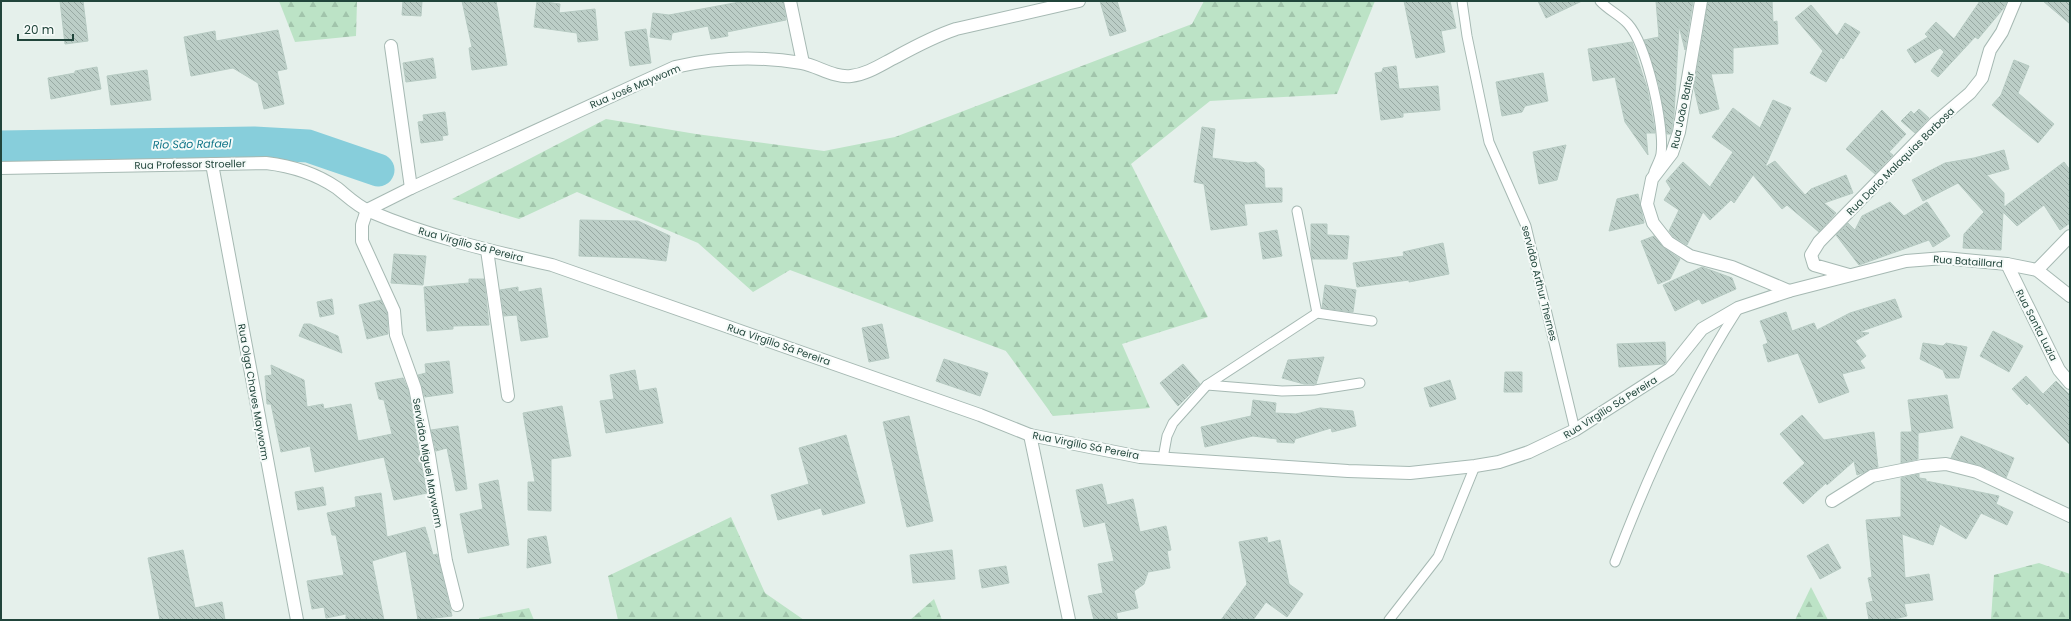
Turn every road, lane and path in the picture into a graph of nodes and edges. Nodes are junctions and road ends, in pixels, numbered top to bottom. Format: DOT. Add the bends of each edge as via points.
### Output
graph roads {
  1 [pos="790,1"];
  2 [pos="1079,1"];
  3 [pos="1462,1"];
  4 [pos="1600,1"];
  5 [pos="1701,1"];
  6 [pos="2015,1"];
  7 [pos="391,46"];
  8 [pos="803,63"];
  9 [pos="212,164"];
  10 [pos="1,168"];
  11 [pos="1652,179"];
  12 [pos="411,188"];
  13 [pos="366,210"];
  14 [pos="1296,210"];
  15 [pos="2070,236"];
  16 [pos="487,250"];
  17 [pos="2007,264"];
  18 [pos="2037,270"];
  19 [pos="1849,275"];
  20 [pos="1789,291"];
  21 [pos="2070,296"];
  22 [pos="1738,308"];
  23 [pos="1317,313"];
  24 [pos="1372,321"];
  25 [pos="1360,383"];
  26 [pos="2070,383"];
  27 [pos="1207,385"];
  28 [pos="508,396"];
  29 [pos="1575,430"];
  30 [pos="1030,435"];
  31 [pos="1163,458"];
  32 [pos="1475,466"];
  33 [pos="1832,501"];
  34 [pos="2070,516"];
  35 [pos="1615,562"];
  36 [pos="457,605"];
  37 [pos="297,620"];
  38 [pos="1068,620"];
  39 [pos="1389,620"];
  1 -- 8 [label="street"];
  2 -- 8 [label="street, Rua José Mayworm" via="937,35 873,69 852,76 843,76"];
  3 -- 29 [label="lane, servidão Arthur Thernes" via="1489,142 1526,226"];
  4 -- 11 [label="lane" via="1632,29 1639,40 1650,73 1659,121 1661,154"];
  5 -- 11 [label="street, Rua João Balter" via="1679,132 1672,153"];
  6 -- 19 [label="street, Rua Dario Malaquias Barbosa" via="2002,32 1990,50 1982,78 1970,93 1907,150 1819,242 1811,255 1814,265"];
  7 -- 12 [label="street"];
  8 -- 12 [label="street, Rua José Mayworm" via="738,58 706,60 675,67"];
  9 -- 10 [label="street, Rua Professor Stroeller"];
  9 -- 13 [label="street, Rua Professor Stroeller" via="266,163 292,166 335,187"];
  9 -- 37 [label="street, Rua Olga Chaves Mayworm"];
  11 -- 20 [label="street, Rua João Balter" via="1647,204 1653,223 1668,242 1690,256 1732,268"];
  12 -- 13 [label="street, Rua José Mayworm"];
  13 -- 16 [label="street, Rua Virgílio Sá Pereira" via="404,225"];
  13 -- 36 [label="street, Servidão Miguel Mayworm" via="362,225 362,241 394,312 396,335 415,388 446,561"];
  14 -- 23 [label="lane"];
  15 -- 18 [label="street"];
  16 -- 28 [label="street"];
  16 -- 30 [label="street, Rua Virgílio Sá Pereira" via="552,265 980,415"];
  17 -- 18 [label="street, Rua Bataillard"];
  17 -- 19 [label="street, Rua Bataillard" via="1944,258 1928,259 1906,261"];
  17 -- 26 [label="street, Rua Santa Luzia" via="2059,370"];
  18 -- 21 [label="street, Rua Bataillard"];
  19 -- 20 [label="street, Rua Bataillard"];
  20 -- 22 [label="street, Rua Virgílio Sá Pereira"];
  22 -- 29 [label="street, Rua Virgílio Sá Pereira" via="1702,329 1670,369"];
  22 -- 35 [label="lane" via="1661,449"];
  23 -- 24 [label="lane"];
  23 -- 27 [label="lane"];
  25 -- 27 [label="lane" via="1315,390 1282,391"];
  27 -- 31 [label="lane" via="1173,423 1167,436"];
  29 -- 32 [label="street, Rua Virgílio Sá Pereira" via="1529,452 1500,462"];
  30 -- 31 [label="street, Rua Virgílio Sá Pereira" via="1140,457"];
  30 -- 38 [label="street"];
  31 -- 32 [label="street, Rua Virgílio Sá Pereira" via="1410,473"];
  32 -- 39 [label="lane" via="1438,557"];
  33 -- 34 [label="street" via="1872,476 1946,464 1977,472"];
}
